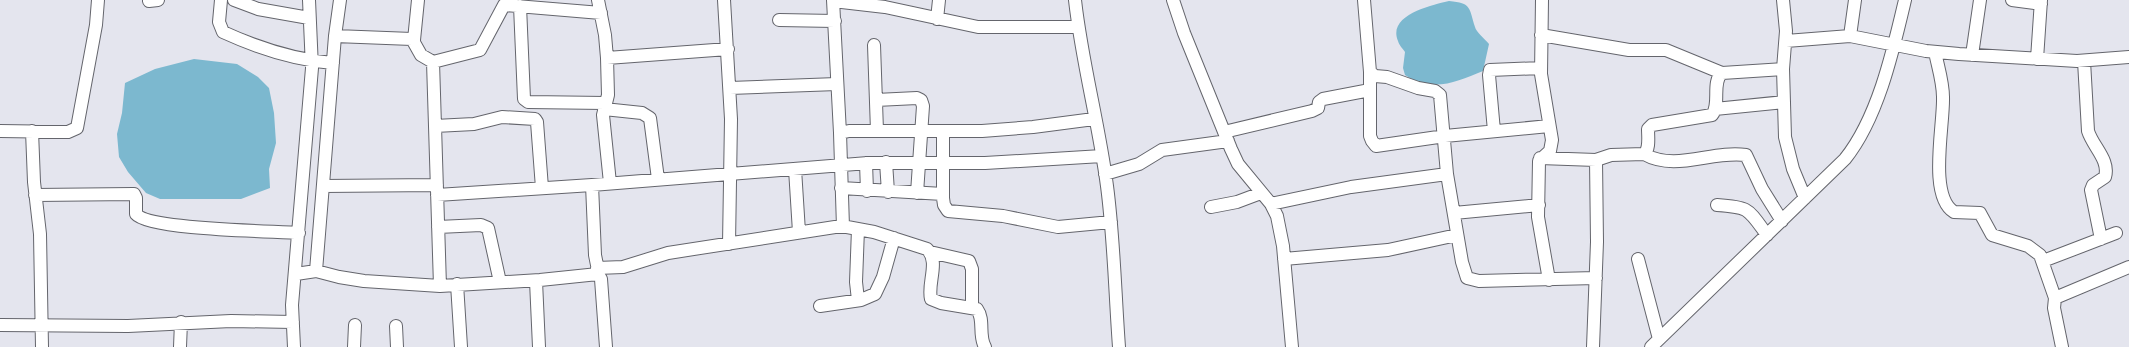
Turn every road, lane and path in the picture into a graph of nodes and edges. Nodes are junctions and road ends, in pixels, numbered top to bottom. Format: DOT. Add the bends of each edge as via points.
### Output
graph roads {
  1 [pos="98,0"];
  2 [pos="149,0"];
  3 [pos="158,0"];
  4 [pos="221,0"];
  5 [pos="234,0"];
  6 [pos="309,0"];
  7 [pos="340,0"];
  8 [pos="418,0"];
  9 [pos="598,0"];
  10 [pos="724,0"];
  11 [pos="939,0"];
  12 [pos="1075,0"];
  13 [pos="1173,0"];
  14 [pos="1364,0"];
  15 [pos="1542,0"];
  16 [pos="1783,0"];
  17 [pos="1855,0"];
  18 [pos="1905,0"];
  19 [pos="1980,0"];
  20 [pos="2012,0"];
  21 [pos="833,1"];
  22 [pos="503,2"];
  23 [pos="2041,2"];
  24 [pos="894,5"];
  25 [pos="520,6"];
  26 [pos="601,13"];
  27 [pos="309,18"];
  28 [pos="937,19"];
  29 [pos="779,20"];
  30 [pos="835,21"];
  31 [pos="1078,27"];
  32 [pos="1541,35"];
  33 [pos="335,36"];
  34 [pos="1850,36"];
  35 [pos="414,40"];
  36 [pos="1786,41"];
  37 [pos="1895,43"];
  38 [pos="874,45"];
  39 [pos="728,49"];
  40 [pos="1926,51"];
  41 [pos="1972,55"];
  42 [pos="2129,57"];
  43 [pos="607,58"];
  44 [pos="2037,58"];
  45 [pos="2084,61"];
  46 [pos="433,62"];
  47 [pos="322,63"];
  48 [pos="1541,68"];
  49 [pos="1783,70"];
  50 [pos="1370,72"];
  51 [pos="1722,73"];
  52 [pos="837,84"];
  53 [pos="730,88"];
  54 [pos="1370,90"];
  55 [pos="876,100"];
  56 [pos="1784,102"];
  57 [pos="604,106"];
  58 [pos="1715,109"];
  59 [pos="1094,119"];
  60 [pos="435,126"];
  61 [pos="1549,126"];
  62 [pos="0,131"];
  63 [pos="32,131"];
  64 [pos="877,131"];
  65 [pos="943,131"];
  66 [pos="1494,131"];
  67 [pos="921,132"];
  68 [pos="840,133"];
  69 [pos="1445,136"];
  70 [pos="1226,137"];
  71 [pos="1644,154"];
  72 [pos="1102,156"];
  73 [pos="1540,158"];
  74 [pos="1596,160"];
  75 [pos="886,162"];
  76 [pos="918,162"];
  77 [pos="866,163"];
  78 [pos="943,163"];
  79 [pos="840,165"];
  80 [pos="795,169"];
  81 [pos="730,174"];
  82 [pos="1105,174"];
  83 [pos="1447,174"];
  84 [pos="658,179"];
  85 [pos="610,183"];
  86 [pos="592,185"];
  87 [pos="323,186"];
  88 [pos="542,188"];
  89 [pos="841,188"];
  90 [pos="437,190"];
  91 [pos="867,191"];
  92 [pos="888,192"];
  93 [pos="917,193"];
  94 [pos="1261,193"];
  95 [pos="943,194"];
  96 [pos="35,195"];
  97 [pos="1805,198"];
  98 [pos="1271,204"];
  99 [pos="1716,205"];
  100 [pos="1538,206"];
  101 [pos="1211,208"];
  102 [pos="1454,213"];
  103 [pos="1782,221"];
  104 [pos="1111,222"];
  105 [pos="438,227"];
  106 [pos="843,227"];
  107 [pos="858,229"];
  108 [pos="799,232"];
  109 [pos="299,233"];
  110 [pos="2116,233"];
  111 [pos="1457,235"];
  112 [pos="1767,235"];
  113 [pos="894,238"];
  114 [pos="2101,239"];
  115 [pos="729,244"];
  116 [pos="930,252"];
  117 [pos="1284,259"];
  118 [pos="1638,259"];
  119 [pos="2043,261"];
  120 [pos="2129,267"];
  121 [pos="598,271"];
  122 [pos="306,272"];
  123 [pos="1596,278"];
  124 [pos="1549,280"];
  125 [pos="536,281"];
  126 [pos="500,282"];
  127 [pos="457,284"];
  128 [pos="440,286"];
  129 [pos="2055,298"];
  130 [pos="858,300"];
  131 [pos="820,306"];
  132 [pos="972,307"];
  133 [pos="181,322"];
  134 [pos="293,322"];
  135 [pos="0,325"];
  136 [pos="355,325"];
  137 [pos="42,326"];
  138 [pos="396,326"];
  139 [pos="1655,343"];
  140 [pos="42,347"];
  141 [pos="180,347"];
  142 [pos="294,347"];
  143 [pos="354,347"];
  144 [pos="397,347"];
  145 [pos="461,347"];
  146 [pos="539,347"];
  147 [pos="606,347"];
  148 [pos="985,347"];
  149 [pos="1119,347"];
  150 [pos="1292,347"];
  151 [pos="1593,347"];
  152 [pos="2062,347"];
  1 -- 63 [label="street" via="96,25 77,128 68,132"];
  2 -- 3 [label="street"];
  4 -- 47 [label="street" via="219,22 223,32 282,56"];
  5 -- 27 [label="street" via="258,9"];
  6 -- 27 [label="street"];
  7 -- 33 [label="street"];
  8 -- 35 [label="street"];
  9 -- 26 [label="street"];
  10 -- 39 [label="street"];
  11 -- 28 [label="street"];
  12 -- 31 [label="street"];
  13 -- 70 [label="street"];
  14 -- 50 [label="street"];
  15 -- 32 [label="street"];
  16 -- 36 [label="street"];
  17 -- 34 [label="street"];
  18 -- 37 [label="street"];
  19 -- 41 [label="street"];
  20 -- 23 [label="street"];
  21 -- 24 [label="street"];
  21 -- 30 [label="street"];
  22 -- 25 [label="street"];
  22 -- 46 [label="street" via="480,50"];
  23 -- 44 [label="street"];
  24 -- 28 [label="street"];
  25 -- 26 [label="street"];
  25 -- 57 [label="street" via="524,99 528,102"];
  26 -- 43 [label="street"];
  27 -- 47 [label="street"];
  28 -- 31 [label="street" via="978,27"];
  29 -- 30 [label="street"];
  30 -- 52 [label="street"];
  31 -- 59 [label="street"];
  32 -- 48 [label="street"];
  32 -- 51 [label="street" via="1630,50 1666,50"];
  33 -- 35 [label="street"];
  33 -- 47 [label="street"];
  34 -- 36 [label="street"];
  34 -- 37 [label="street"];
  35 -- 46 [label="street" via="420,55"];
  36 -- 49 [label="street"];
  37 -- 40 [label="street"];
  37 -- 97 [label="street" via="1868,122 1858,142 1845,159"];
  38 -- 55 [label="street"];
  39 -- 43 [label="street"];
  39 -- 53 [label="street"];
  40 -- 41 [label="street"];
  40 -- 119 [label="street" via="1943,94 1939,176 1944,203 1954,212 1980,213 1992,235 2028,246 2040,255"];
  41 -- 44 [label="street"];
  42 -- 45 [label="street"];
  43 -- 57 [label="street" via="608,95"];
  44 -- 45 [label="street"];
  45 -- 114 [label="street" via="2088,131 2102,157 2106,171 2105,177 2092,187"];
  46 -- 60 [label="street"];
  47 -- 87 [label="street"];
  47 -- 109 [label="street"];
  48 -- 61 [label="street"];
  48 -- 66 [label="street" via="1490,70"];
  49 -- 51 [label="street"];
  49 -- 56 [label="street"];
  50 -- 54 [label="street"];
  50 -- 69 [label="street" via="1375,76 1438,92"];
  51 -- 58 [label="street" via="1718,79"];
  52 -- 53 [label="street"];
  52 -- 68 [label="street"];
  53 -- 81 [label="street"];
  54 -- 69 [label="street" via="1370,136 1376,146"];
  54 -- 70 [label="street" via="1323,99 1318,108 1312,111"];
  55 -- 64 [label="street"];
  55 -- 67 [label="street" via="919,98 923,106"];
  56 -- 58 [label="street"];
  56 -- 97 [label="street" via="1786,145"];
  57 -- 84 [label="street" via="642,113 650,118"];
  57 -- 85 [label="street"];
  58 -- 71 [label="street" via="1712,115 1649,126 1647,152"];
  59 -- 65 [label="street" via="1033,128"];
  59 -- 72 [label="street"];
  60 -- 88 [label="street" via="474,124 502,117 535,119 540,146"];
  60 -- 90 [label="street"];
  61 -- 66 [label="street"];
  61 -- 73 [label="street" via="1550,151"];
  62 -- 63 [label="street"];
  63 -- 96 [label="street"];
  64 -- 67 [label="street"];
  64 -- 68 [label="street"];
  65 -- 67 [label="street"];
  65 -- 78 [label="street"];
  66 -- 69 [label="street"];
  67 -- 76 [label="street"];
  68 -- 79 [label="street"];
  69 -- 83 [label="street"];
  70 -- 82 [label="street" via="1162,150 1139,164"];
  70 -- 94 [label="street" via="1238,164"];
  71 -- 74 [label="street" via="1610,156"];
  71 -- 103 [label="street" via="1653,159 1669,162 1746,156 1762,190"];
  72 -- 78 [label="street"];
  72 -- 82 [label="street"];
  73 -- 74 [label="street"];
  73 -- 100 [label="street"];
  74 -- 123 [label="street"];
  75 -- 76 [label="street"];
  75 -- 77 [label="street"];
  75 -- 92 [label="street"];
  76 -- 78 [label="street"];
  76 -- 93 [label="street"];
  77 -- 79 [label="street"];
  77 -- 91 [label="street"];
  78 -- 95 [label="street"];
  79 -- 80 [label="street"];
  79 -- 89 [label="street"];
  80 -- 81 [label="street"];
  80 -- 108 [label="street"];
  81 -- 84 [label="street"];
  81 -- 115 [label="street"];
  82 -- 104 [label="street"];
  83 -- 98 [label="street" via="1351,187"];
  83 -- 102 [label="street"];
  84 -- 85 [label="street"];
  85 -- 86 [label="street"];
  86 -- 88 [label="street"];
  86 -- 121 [label="street"];
  87 -- 90 [label="street"];
  87 -- 122 [label="street"];
  88 -- 90 [label="street"];
  89 -- 91 [label="street"];
  89 -- 106 [label="street"];
  90 -- 105 [label="street"];
  91 -- 92 [label="street"];
  92 -- 93 [label="street"];
  93 -- 95 [label="street"];
  94 -- 98 [label="street"];
  94 -- 101 [label="street"];
  95 -- 104 [label="street" via="944,205 950,212 1003,216 1058,227"];
  96 -- 109 [label="street" via="134,194 136,214 144,220 182,226"];
  96 -- 137 [label="street" via="40,234"];
  97 -- 103 [label="street"];
  98 -- 117 [label="street" via="1281,231"];
  99 -- 112 [label="street" via="1747,209"];
  100 -- 102 [label="street"];
  100 -- 124 [label="street" via="1539,228"];
  102 -- 111 [label="street"];
  103 -- 112 [label="street"];
  104 -- 149 [label="street"];
  105 -- 126 [label="street" via="485,226 490,233"];
  105 -- 128 [label="street"];
  106 -- 107 [label="street"];
  106 -- 108 [label="street"];
  107 -- 113 [label="street"];
  107 -- 130 [label="street"];
  108 -- 115 [label="street"];
  109 -- 122 [label="street"];
  110 -- 114 [label="street"];
  111 -- 117 [label="street" via="1388,250"];
  111 -- 124 [label="street" via="1467,278"];
  112 -- 139 [label="street"];
  113 -- 116 [label="street" via="921,246"];
  113 -- 130 [label="street" via="878,289 870,297"];
  114 -- 119 [label="street"];
  115 -- 121 [label="street" via="668,254 623,267"];
  116 -- 132 [label="street" via="969,262 972,269"];
  116 -- 132 [label="street" via="933,265 930,293 932,298 941,303"];
  117 -- 150 [label="street"];
  118 -- 139 [label="street"];
  119 -- 129 [label="street"];
  120 -- 129 [label="street"];
  121 -- 125 [label="street"];
  121 -- 147 [label="street" via="601,279"];
  122 -- 128 [label="street" via="364,281"];
  122 -- 134 [label="street" via="292,305"];
  123 -- 124 [label="street"];
  123 -- 151 [label="street"];
  125 -- 126 [label="street"];
  125 -- 146 [label="street"];
  126 -- 127 [label="street"];
  127 -- 128 [label="street"];
  127 -- 145 [label="street"];
  129 -- 152 [label="street" via="2054,308"];
  130 -- 131 [label="street"];
  132 -- 148 [label="street" via="980,313 982,342"];
  133 -- 134 [label="street"];
  133 -- 137 [label="street" via="128,326"];
  133 -- 141 [label="street"];
  134 -- 142 [label="street"];
  135 -- 137 [label="street"];
  136 -- 143 [label="street"];
  137 -- 140 [label="street"];
  138 -- 144 [label="street"];
}
